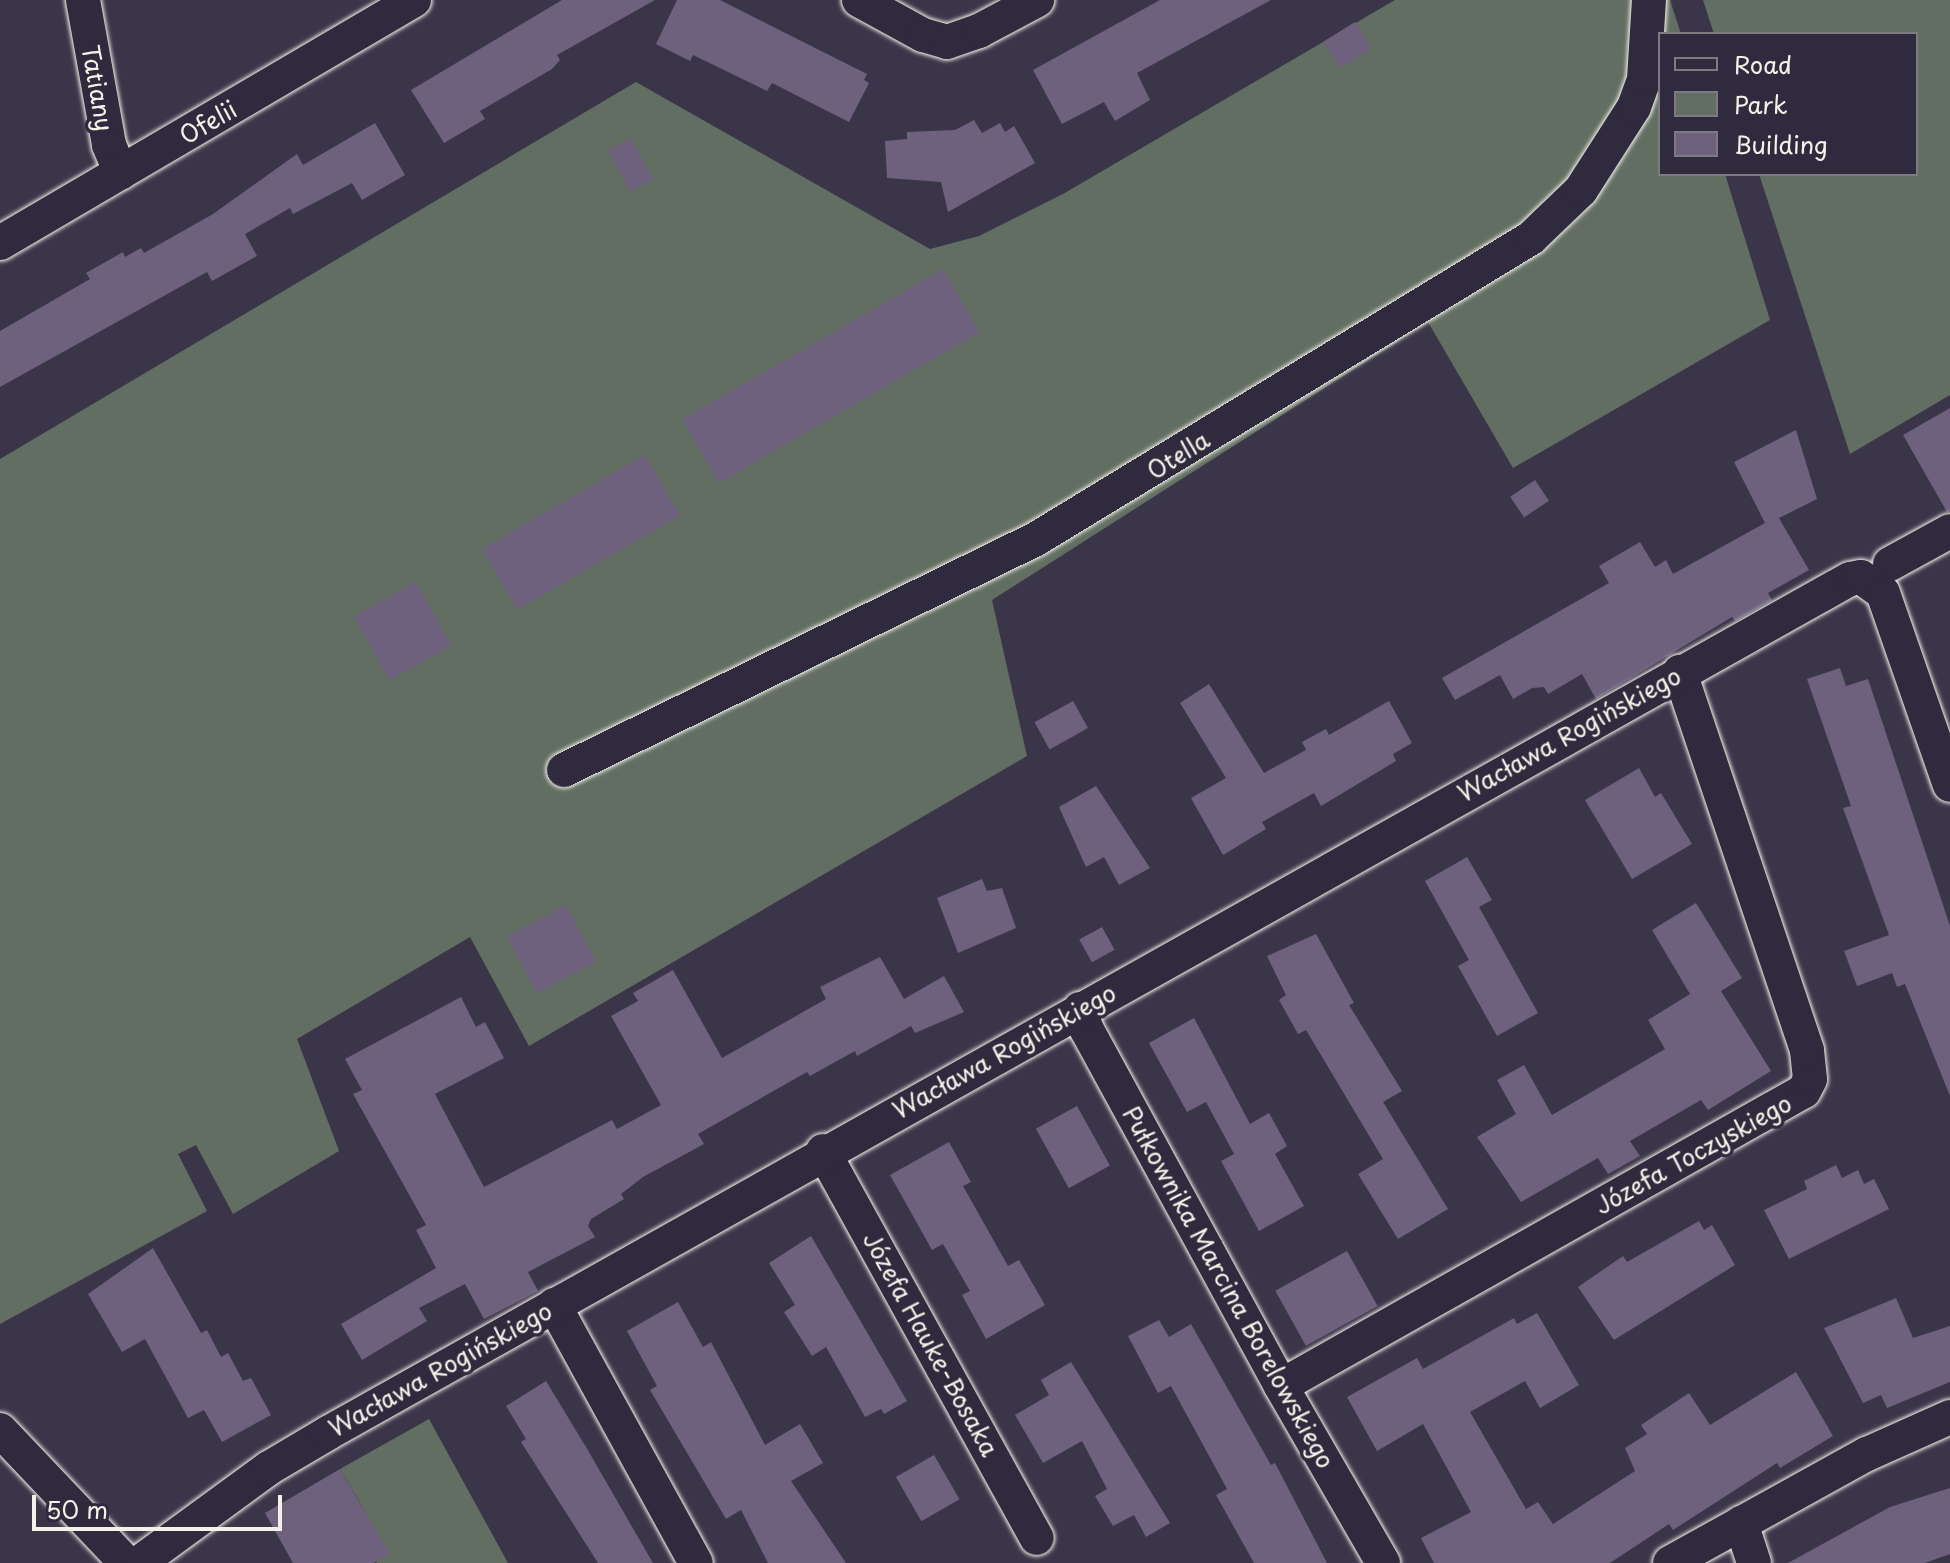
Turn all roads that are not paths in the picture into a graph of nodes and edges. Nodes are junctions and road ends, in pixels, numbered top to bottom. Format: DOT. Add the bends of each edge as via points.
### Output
graph roads {
  1 [pos="83,0"];
  2 [pos="414,0"];
  3 [pos="859,0"];
  4 [pos="1037,0"];
  5 [pos="1649,0"];
  6 [pos="121,173"];
  7 [pos="0,243"];
  8 [pos="1950,531"];
  9 [pos="1886,578"];
  10 [pos="1680,672"];
  11 [pos="564,770"];
  12 [pos="1950,785"];
  13 [pos="1080,1009"];
  14 [pos="823,1151"];
  15 [pos="554,1305"];
  16 [pos="1281,1386"];
  17 [pos="1950,1417"];
  18 [pos="0,1430"];
  19 [pos="1741,1523"];
  20 [pos="1037,1538"];
  21 [pos="126,1563"];
  22 [pos="139,1563"];
  23 [pos="696,1563"];
  24 [pos="1383,1563"];
  25 [pos="1670,1563"];
  26 [pos="1754,1563"];
  1 -- 6 [label="street, Tatiany" via="109,145"];
  2 -- 6 [label="street, Ofelii"];
  3 -- 4 [label="street" via="923,35 947,42"];
  5 -- 11 [label="street, Otella" via="1644,79 1634,107 1581,190 1531,238 1036,539"];
  6 -- 7 [label="street, Ofelii"];
  8 -- 9 [label="street"];
  9 -- 10 [label="street, Wacława Rogińskiego" via="1850,579"];
  9 -- 12 [label="street"];
  10 -- 13 [label="street, Wacława Rogińskiego"];
  10 -- 16 [label="street, Józefa Toczyskiego" via="1807,1050 1810,1079 1804,1091"];
  13 -- 14 [label="street, Wacława Rogińskiego"];
  13 -- 16 [label="street, Pułkownika Marcina Borelowskiego"];
  14 -- 15 [label="street, Wacława Rogińskiego"];
  14 -- 20 [label="street, Józefa Hauke-Bosaka"];
  15 -- 22 [label="street, Wacława Rogińskiego" via="269,1468"];
  15 -- 23 [label="street"];
  16 -- 24 [label="street, Pułkownika Marcina Borelowskiego"];
  17 -- 19 [label="street" via="1867,1454"];
  18 -- 21 [label="street"];
  19 -- 25 [label="street"];
  19 -- 26 [label="street"];
}
